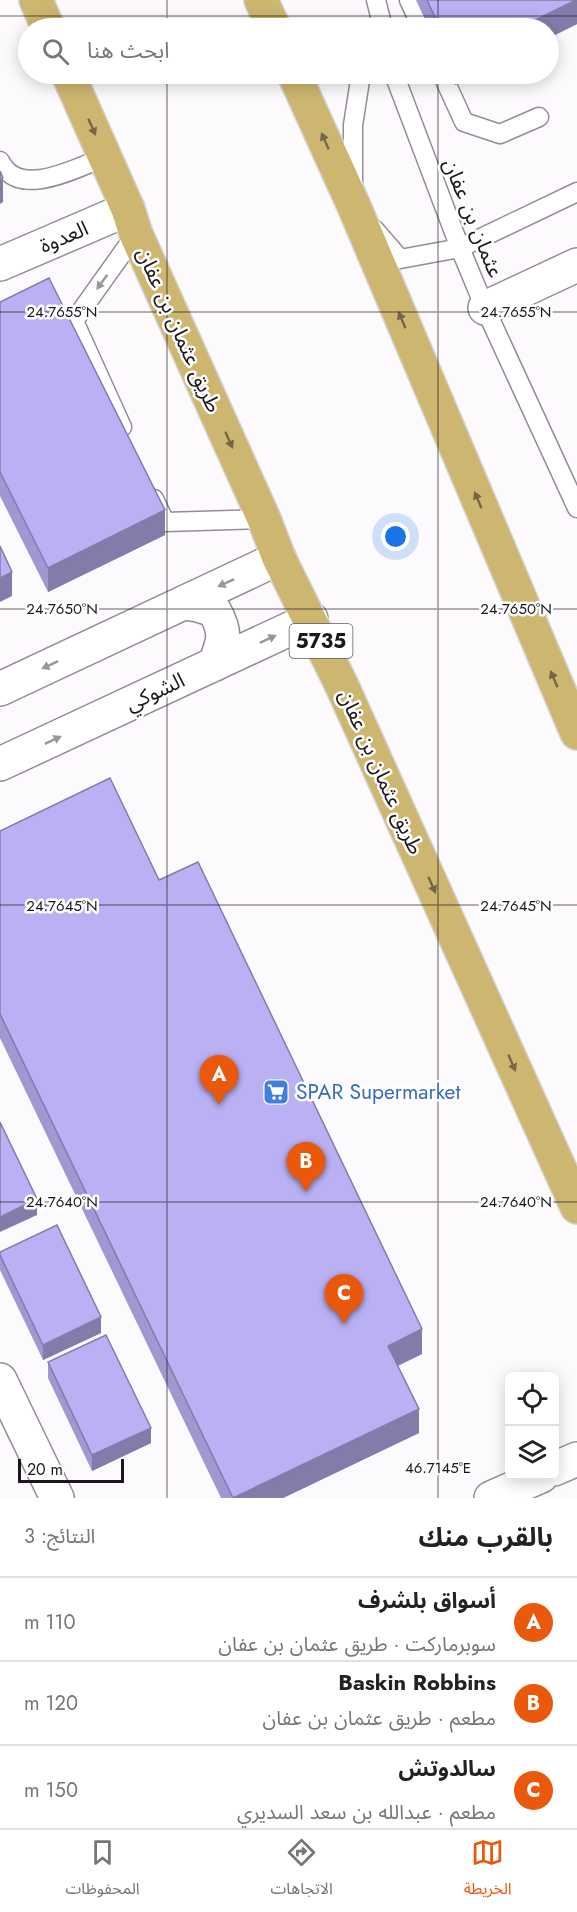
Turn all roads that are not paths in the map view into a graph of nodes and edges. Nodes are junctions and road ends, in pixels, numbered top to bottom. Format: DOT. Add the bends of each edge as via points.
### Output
graph roads {
  1 [pos="36,0"];
  2 [pos="261,0"];
  3 [pos="374,0"];
  4 [pos="410,0"];
  5 [pos="44,18"];
  6 [pos="269,18"];
  7 [pos="370,18"];
  8 [pos="380,18"];
  9 [pos="418,18"];
  10 [pos="72,84"];
  11 [pos="298,84"];
  12 [pos="359,84"];
  13 [pos="398,84"];
  14 [pos="447,84"];
  15 [pos="539,117"];
  16 [pos="105,157"];
  17 [pos="0,161"];
  18 [pos="577,192"];
  19 [pos="352,204"];
  20 [pos="132,222"];
  21 [pos="460,248"];
  22 [pos="0,264"];
  23 [pos="577,265"];
  24 [pos="485,308"];
  25 [pos="131,448"];
  26 [pos="146,479"];
  27 [pos="577,507"];
  28 [pos="264,519"];
  29 [pos="279,558"];
  30 [pos="183,603"];
  31 [pos="311,620"];
  32 [pos="216,664"];
  33 [pos="0,689"];
  34 [pos="577,733"];
  35 [pos="0,764"];
  36 [pos="577,1207"];
  37 [pos="0,1380"];
  38 [pos="577,1459"];
  39 [pos="559,1467"];
  40 [pos="532,1480"];
  41 [pos="57,1498"];
  42 [pos="491,1498"];
  1 -- 5 [label="main road"];
  2 -- 6 [label="main road"];
  3 -- 7 [label="lane"];
  3 -- 8 [label="lane"];
  4 -- 9 [label="lane"];
  10 -- 16 [label="main road, طريق عثمان بن عفان / 5735, one-way"];
  19 -- 11 [label="main road, one-way"];
  12 -- 19 [label="lane" via="353,125"];
  13 -- 21 [label="lane, عثمان بن عفان"];
  14 -- 15 [label="lane" via="464,122 500,134"];
  16 -- 17 [label="lane" via="48,179 30,180 5,172"];
  16 -- 20 [label="main road, طريق عثمان بن عفان / 5735"];
  18 -- 21 [label="lane"];
  19 -- 21 [label="lane" via="400,259"];
  34 -- 19 [label="main road, one-way"];
  20 -- 22 [label="street, العدوة"];
  20 -- 25 [label="lane, one-way" via="74,321"];
  20 -- 28 [label="main road, طريق عثمان بن عفان / 5735, one-way"];
  21 -- 24 [label="lane, عثمان بن عفان"];
  23 -- 24 [label="street"];
  24 -- 27 [label="lane, عثمان بن عفان"];
  26 -- 28 [label="lane" via="165,522"];
  28 -- 29 [label="main road, طريق عثمان بن عفان / 5735"];
  29 -- 30 [label="street, one-way"];
  29 -- 31 [label="main road, طريق عثمان بن عفان / 5735"];
  30 -- 32 [label="street" via="214,610 223,625 223,643"];
  30 -- 33 [label="street, one-way"];
  32 -- 31 [label="street, الشوكي, one-way"];
  31 -- 36 [label="main road, طريق عثمان بن عفان / 5735, one-way"];
  35 -- 32 [label="street, الشوكي, one-way"];
  37 -- 41 [label="street"];
  38 -- 39 [label="street"];
  40 -- 42 [label="street"];
}
